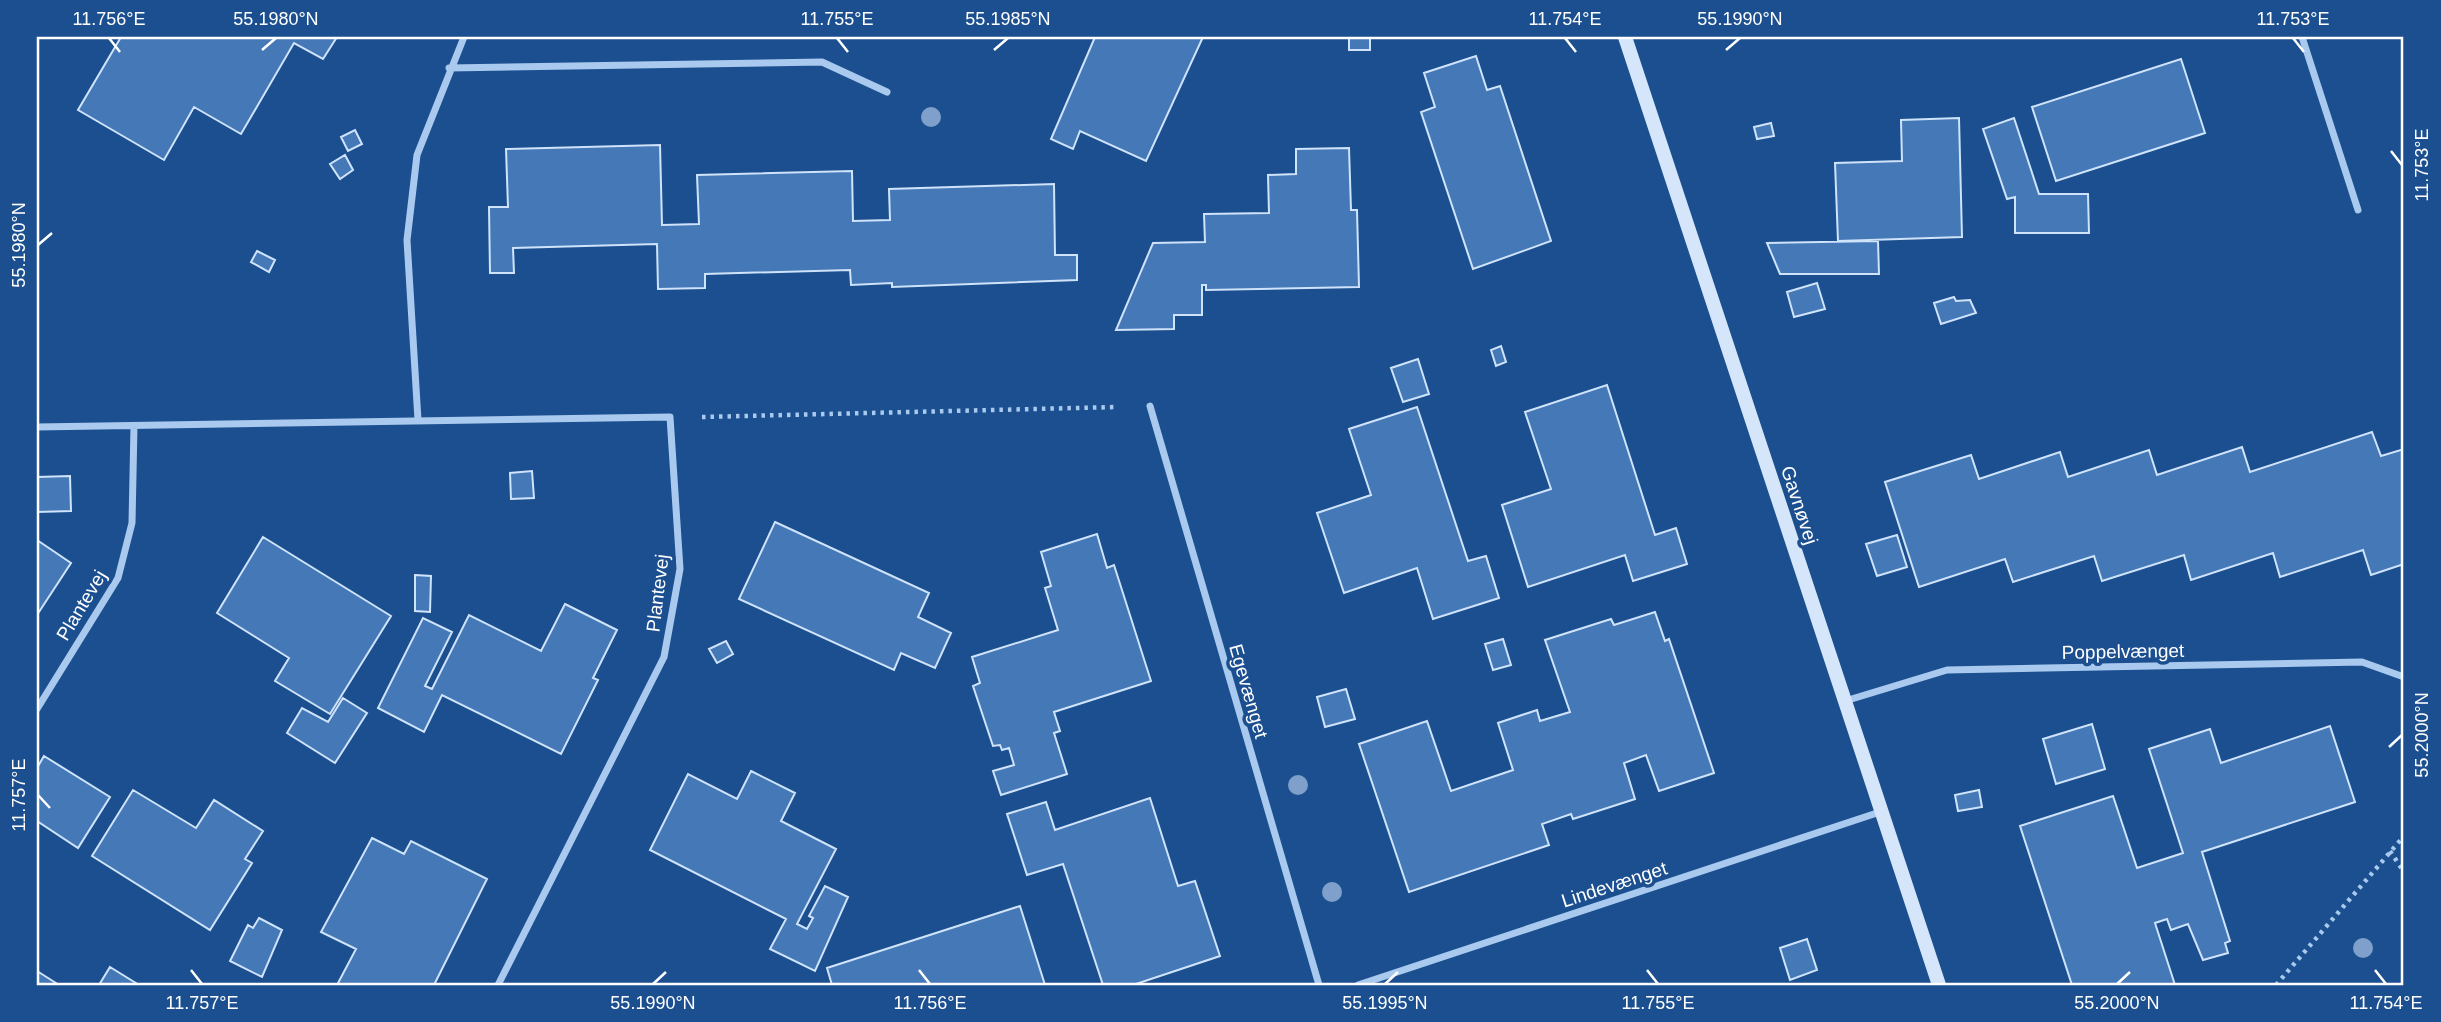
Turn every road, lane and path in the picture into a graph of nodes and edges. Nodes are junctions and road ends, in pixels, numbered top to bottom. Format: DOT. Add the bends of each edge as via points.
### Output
graph roads {
  1 [pos="464,37"];
  2 [pos="1625,37"];
  3 [pos="2302,37"];
  4 [pos="449,68"];
  5 [pos="887,92"];
  6 [pos="2358,210"];
  7 [pos="1150,406"];
  8 [pos="670,417"];
  9 [pos="418,420"];
  10 [pos="134,426"];
  11 [pos="37,427"];
  12 [pos="2404,677"];
  13 [pos="1845,701"];
  14 [pos="37,709"];
  15 [pos="1880,812"];
  16 [pos="2404,836"];
  17 [pos="2390,851"];
  18 [pos="2404,872"];
  19 [pos="498,985"];
  20 [pos="1319,985"];
  21 [pos="1358,985"];
  22 [pos="1939,985"];
  23 [pos="2276,985"];
  1 -- 4 [label="street"];
  2 -- 13 [label="street, Gavnøvej"];
  3 -- 6 [label="street"];
  4 -- 5 [label="street" via="822,62"];
  4 -- 9 [label="street" via="417,155 407,240"];
  7 -- 8 [label="path"];
  7 -- 20 [label="street, Egevænget"];
  8 -- 9 [label="street"];
  8 -- 19 [label="street, Plantevej" via="680,569 664,657"];
  9 -- 10 [label="street"];
  10 -- 11 [label="street"];
  10 -- 14 [label="street, Plantevej" via="132,523 118,578"];
  12 -- 13 [label="street, Poppelvænget" via="2362,662 1947,670"];
  13 -- 15 [label="street, Gavnøvej"];
  15 -- 21 [label="street, Lindevænget"];
  15 -- 22 [label="street, Gavnøvej"];
  16 -- 17 [label="path"];
  17 -- 18 [label="path"];
  17 -- 23 [label="path"];
}
